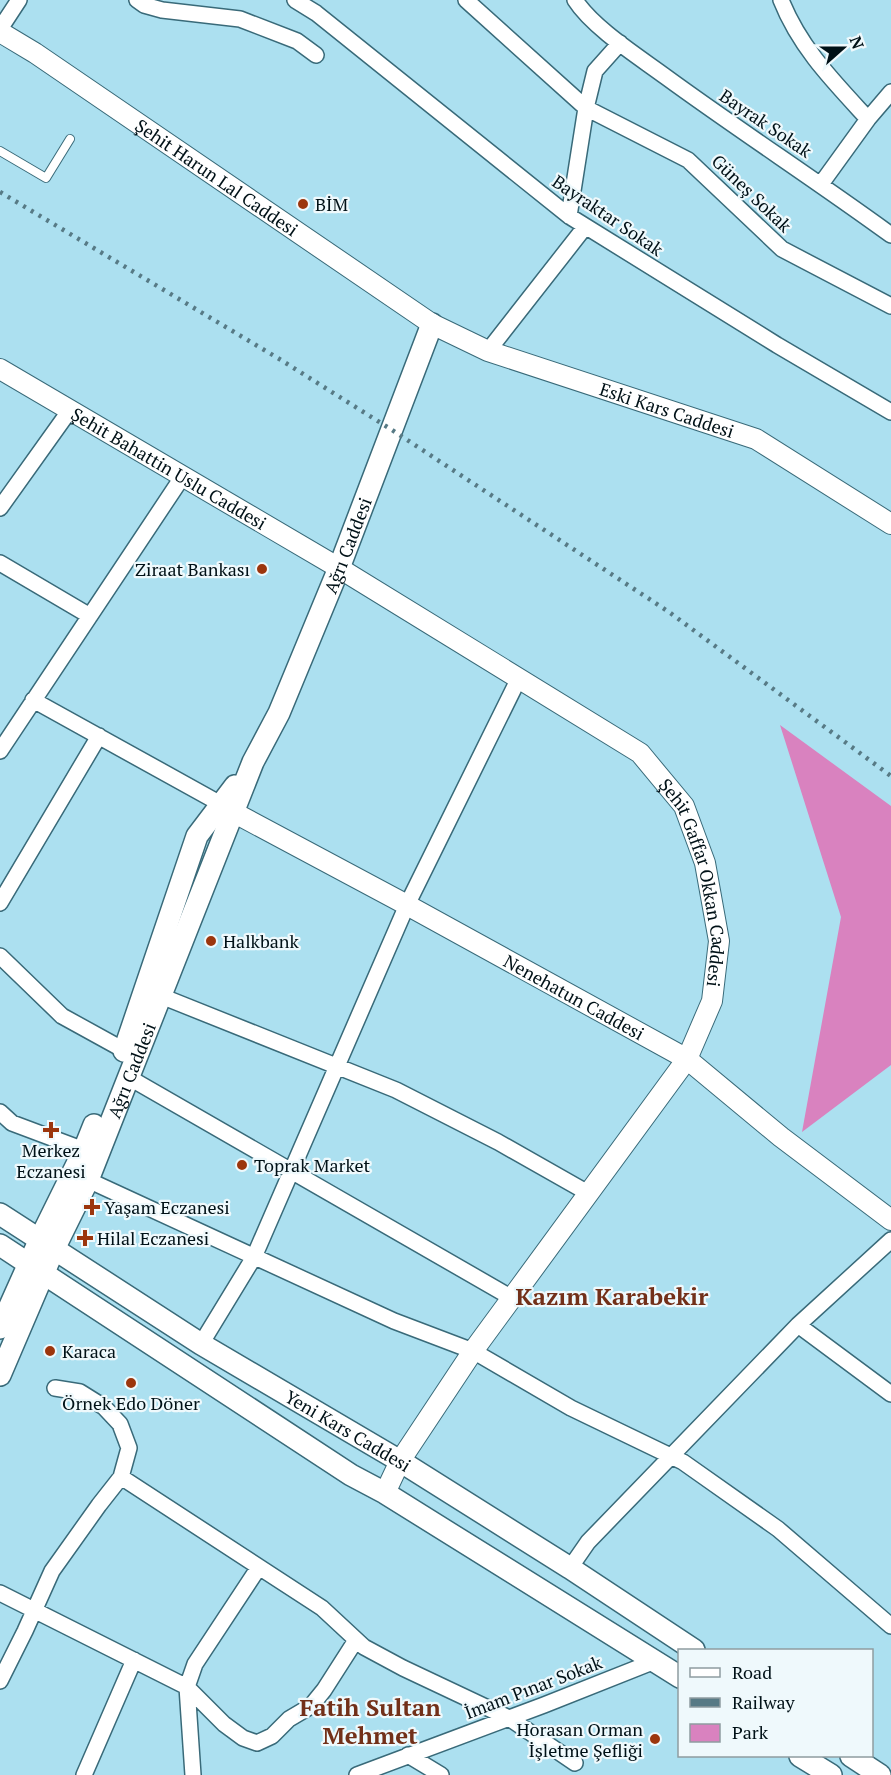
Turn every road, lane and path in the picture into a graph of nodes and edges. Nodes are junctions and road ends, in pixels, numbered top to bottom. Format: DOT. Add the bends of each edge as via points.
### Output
graph roads {
  1 [pos="19,0"];
  2 [pos="137,0"];
  3 [pos="296,0"];
  4 [pos="466,0"];
  5 [pos="781,0"];
  6 [pos="583,3"];
  7 [pos="0,30"];
  8 [pos="620,43"];
  9 [pos="316,55"];
  10 [pos="891,93"];
  11 [pos="586,108"];
  12 [pos="868,119"];
  13 [pos="70,139"];
  14 [pos="0,151"];
  15 [pos="821,184"];
  16 [pos="569,216"];
  17 [pos="585,227"];
  18 [pos="891,235"];
  19 [pos="891,306"];
  20 [pos="432,324"];
  21 [pos="488,351"];
  22 [pos="0,369"];
  23 [pos="70,410"];
  24 [pos="891,412"];
  25 [pos="183,476"];
  26 [pos="0,508"];
  27 [pos="891,524"];
  28 [pos="0,563"];
  29 [pos="339,568"];
  30 [pos="90,615"];
  31 [pos="519,678"];
  32 [pos="33,700"];
  33 [pos="99,736"];
  34 [pos="0,751"];
  35 [pos="227,808"];
  36 [pos="0,903"];
  37 [pos="407,904"];
  38 [pos="0,956"];
  39 [pos="160,996"];
  40 [pos="130,1054"];
  41 [pos="687,1059"];
  42 [pos="337,1066"];
  43 [pos="128,1077"];
  44 [pos="0,1112"];
  45 [pos="84,1150"];
  46 [pos="291,1171"];
  47 [pos="88,1180"];
  48 [pos="588,1193"];
  49 [pos="0,1214"];
  50 [pos="891,1220"];
  51 [pos="891,1240"];
  52 [pos="47,1244"];
  53 [pos="0,1245"];
  54 [pos="254,1257"];
  55 [pos="36,1268"];
  56 [pos="512,1298"];
  57 [pos="798,1325"];
  58 [pos="0,1328"];
  59 [pos="201,1344"];
  60 [pos="473,1351"];
  61 [pos="0,1375"];
  62 [pos="55,1388"];
  63 [pos="891,1395"];
  64 [pos="672,1456"];
  65 [pos="400,1461"];
  66 [pos="121,1477"];
  67 [pos="384,1493"];
  68 [pos="259,1567"];
  69 [pos="570,1568"];
  70 [pos="0,1593"];
  71 [pos="35,1609"];
  72 [pos="891,1626"];
  73 [pos="356,1640"];
  74 [pos="692,1649"];
  75 [pos="134,1660"];
  76 [pos="655,1661"];
  77 [pos="678,1676"];
  78 [pos="0,1681"];
  79 [pos="187,1687"];
  80 [pos="509,1718"];
  81 [pos="408,1755"];
  82 [pos="803,1757"];
  83 [pos="854,1757"];
  84 [pos="575,1763"];
  85 [pos="84,1775"];
  86 [pos="193,1775"];
  87 [pos="357,1775"];
  88 [pos="441,1775"];
  89 [pos="831,1775"];
  90 [pos="880,1775"];
  1 -- 7 [label="street"];
  2 -- 9 [label="street" via="162,10 240,19 297,41"];
  3 -- 16 [label="street, Bayraktar Sokak"];
  4 -- 11 [label="street, Güneş Sokak"];
  5 -- 12 [label="street" via="812,56"];
  6 -- 8 [label="street, Bayrak Sokak"];
  7 -- 20 [label="street, Şehit Harun Lal Caddesi"];
  8 -- 11 [label="street" via="595,71"];
  8 -- 15 [label="street, Bayrak Sokak"];
  10 -- 12 [label="street"];
  11 -- 16 [label="street"];
  11 -- 19 [label="street, Güneş Sokak" via="688,160 782,249"];
  12 -- 15 [label="street"];
  13 -- 14 [label="lane" via="46,178"];
  15 -- 18 [label="street, Bayrak Sokak"];
  16 -- 17 [label="street, Bayraktar Sokak"];
  17 -- 21 [label="street"];
  17 -- 24 [label="street, Bayraktar Sokak"];
  20 -- 21 [label="street, Eski Kars Caddesi"];
  20 -- 29 [label="main road, Ağrı Caddesi"];
  21 -- 27 [label="street, Eski Kars Caddesi" via="756,439"];
  22 -- 23 [label="street, Şehit Bahattin Uslu Caddesi"];
  23 -- 25 [label="street, Şehit Bahattin Uslu Caddesi"];
  23 -- 26 [label="street"];
  25 -- 29 [label="street, Şehit Bahattin Uslu Caddesi"];
  25 -- 30 [label="street"];
  28 -- 30 [label="street"];
  29 -- 31 [label="street, Şehit Gaffar Okkan Caddesi"];
  29 -- 35 [label="main road, Ağrı Caddesi" via="279,713"];
  30 -- 32 [label="street"];
  31 -- 37 [label="street"];
  31 -- 41 [label="street, Şehit Gaffar Okkan Caddesi" via="640,753 684,807 705,862 718,941 712,1001"];
  32 -- 33 [label="street"];
  32 -- 34 [label="street"];
  33 -- 35 [label="street"];
  33 -- 36 [label="street"];
  35 -- 37 [label="street, Nenehatun Caddesi"];
  35 -- 39 [label="main road, Ağrı Caddesi"];
  35 -- 40 [label="main road, Ağrı Caddesi" via="197,836"];
  37 -- 41 [label="street, Nenehatun Caddesi"];
  37 -- 42 [label="street"];
  38 -- 40 [label="street" via="62,1016"];
  39 -- 40 [label="main road, Ağrı Caddesi"];
  39 -- 42 [label="street"];
  40 -- 43 [label="main road, Ağrı Caddesi"];
  40 -- 45 [label="main road, Ağrı Caddesi"];
  41 -- 48 [label="street, Şehit Gaffar Okkan Caddesi"];
  41 -- 50 [label="street, Nenehatun Caddesi"];
  42 -- 46 [label="street"];
  42 -- 48 [label="street" via="396,1090"];
  43 -- 46 [label="street"];
  43 -- 47 [label="main road, Ağrı Caddesi"];
  44 -- 45 [label="street" via="12,1123"];
  45 -- 52 [label="main road, Ağrı Caddesi"];
  46 -- 54 [label="street"];
  46 -- 56 [label="street"];
  47 -- 52 [label="main road, Ağrı Caddesi"];
  47 -- 54 [label="street"];
  48 -- 56 [label="street, Şehit Gaffar Okkan Caddesi"];
  49 -- 52 [label="main road, Yeni Kars Caddesi"];
  51 -- 57 [label="street"];
  52 -- 55 [label="main road, Ağrı Caddesi"];
  52 -- 59 [label="main road, Yeni Kars Caddesi"];
  53 -- 55 [label="main road, Yeni Kars Caddesi"];
  54 -- 59 [label="street"];
  54 -- 60 [label="street" via="394,1321"];
  55 -- 58 [label="main road, Ağrı Caddesi" via="10,1297"];
  55 -- 61 [label="main road, Ağrı Caddesi"];
  55 -- 67 [label="main road, Yeni Kars Caddesi"];
  56 -- 60 [label="street, Şehit Gaffar Okkan Caddesi"];
  57 -- 63 [label="street"];
  57 -- 64 [label="street"];
  59 -- 65 [label="main road, Yeni Kars Caddesi"];
  60 -- 64 [label="street" via="571,1408"];
  60 -- 65 [label="street, Şehit Gaffar Okkan Caddesi"];
  62 -- 66 [label="street" via="80,1392 104,1407 120,1424 129,1448"];
  64 -- 69 [label="street" via="588,1542"];
  64 -- 72 [label="street" via="778,1530"];
  65 -- 67 [label="street, Şehit Gaffar Okkan Caddesi"];
  65 -- 69 [label="main road, Yeni Kars Caddesi"];
  66 -- 68 [label="street"];
  66 -- 71 [label="street" via="52,1571"];
  67 -- 76 [label="main road, Yeni Kars Caddesi"];
  68 -- 73 [label="street" via="322,1608"];
  68 -- 79 [label="street" via="195,1664"];
  69 -- 74 [label="main road, Yeni Kars Caddesi"];
  70 -- 71 [label="street"];
  71 -- 75 [label="street"];
  71 -- 78 [label="street"];
  73 -- 79 [label="street" via="311,1706 257,1743 225,1724"];
  73 -- 80 [label="street" via="403,1668"];
  75 -- 79 [label="street"];
  75 -- 85 [label="street"];
  76 -- 77 [label="main road, Yeni Kars Caddesi"];
  76 -- 80 [label="street, İmam Pınar Sokak"];
  79 -- 86 [label="street"];
  80 -- 81 [label="street, İmam Pınar Sokak"];
  80 -- 84 [label="street"];
  81 -- 87 [label="street, İmam Pınar Sokak"];
  81 -- 88 [label="street"];
  82 -- 89 [label="main road"];
  83 -- 90 [label="main road"];
}
